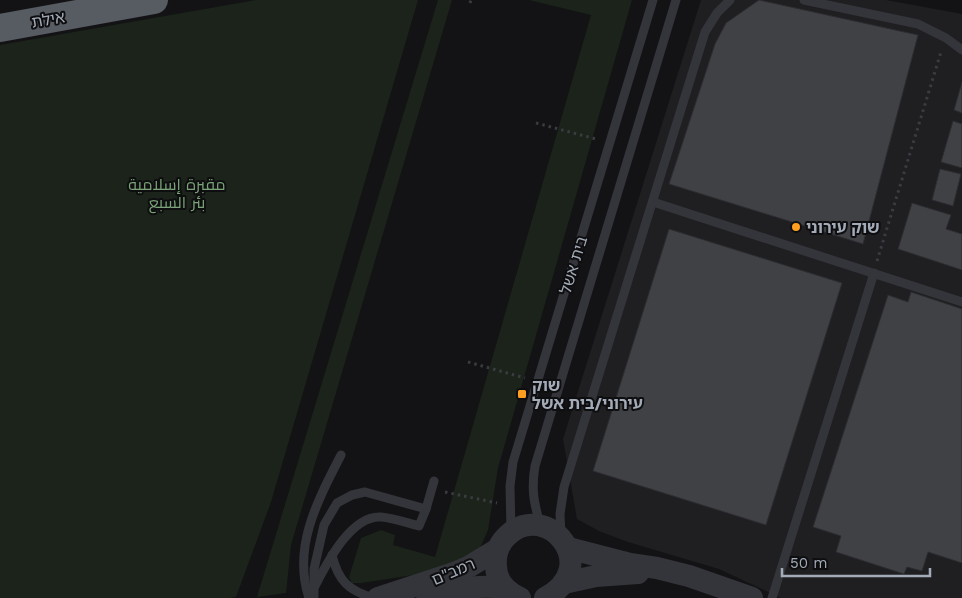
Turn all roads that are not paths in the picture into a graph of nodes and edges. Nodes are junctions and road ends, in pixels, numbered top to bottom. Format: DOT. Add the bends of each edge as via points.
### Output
graph roads {
  1 [pos="154,0"];
  2 [pos="653,0"];
  3 [pos="676,0"];
  4 [pos="730,0"];
  5 [pos="804,0"];
  6 [pos="0,28"];
  7 [pos="962,50"];
  8 [pos="653,202"];
  9 [pos="874,273"];
  10 [pos="962,302"];
  11 [pos="340,455"];
  12 [pos="433,485"];
  13 [pos="426,509"];
  14 [pos="540,526"];
  15 [pos="504,541"];
  16 [pos="564,543"];
  17 [pos="332,555"];
  18 [pos="689,576"];
  19 [pos="564,583"];
  20 [pos="314,588"];
  21 [pos="512,593"];
  22 [pos="309,598"];
  23 [pos="314,598"];
  24 [pos="376,598"];
  25 [pos="413,598"];
  26 [pos="546,598"];
  27 [pos="752,598"];
  28 [pos="772,598"];
  1 -- 6 [label="highway, אילת"];
  2 -- 15 [label="lane, בית אשל" via="513,462"];
  3 -- 14 [label="lane, בית אשל" via="535,466 532,486"];
  4 -- 8 [label="lane" via="717,13 706,32"];
  5 -- 7 [label="lane" via="918,24"];
  8 -- 9 [label="lane"];
  8 -- 16 [label="lane" via="564,487 560,514"];
  9 -- 10 [label="lane"];
  9 -- 28 [label="lane"];
  11 -- 22 [label="lane" via="308,526 303,579"];
  12 -- 13 [label="lane"];
  13 -- 17 [label="lane" via="419,526 380,517 364,520 354,527"];
  13 -- 20 [label="lane" via="365,492 337,503 324,525 314,569"];
  14 -- 15 [label="street, רמב\"ם" via="520,527"];
  14 -- 16 [label="street" via="552,530"];
  15 -- 21 [label="street" via="496,559 496,569 499,579"];
  15 -- 24 [label="street, רמב\"ם" via="470,566"];
  16 -- 18 [label="street" via="630,564"];
  16 -- 19 [label="street" via="571,560"];
  17 -- 20 [label="lane"];
  17 -- 24 [label="lane" via="343,582 352,590"];
  18 -- 19 [label="street" via="642,572"];
  18 -- 27 [label="street"];
  19 -- 26 [label="street"];
  20 -- 23 [label="lane"];
  21 -- 25 [label="street, רמב\"ם" via="489,586 470,586"];
}
